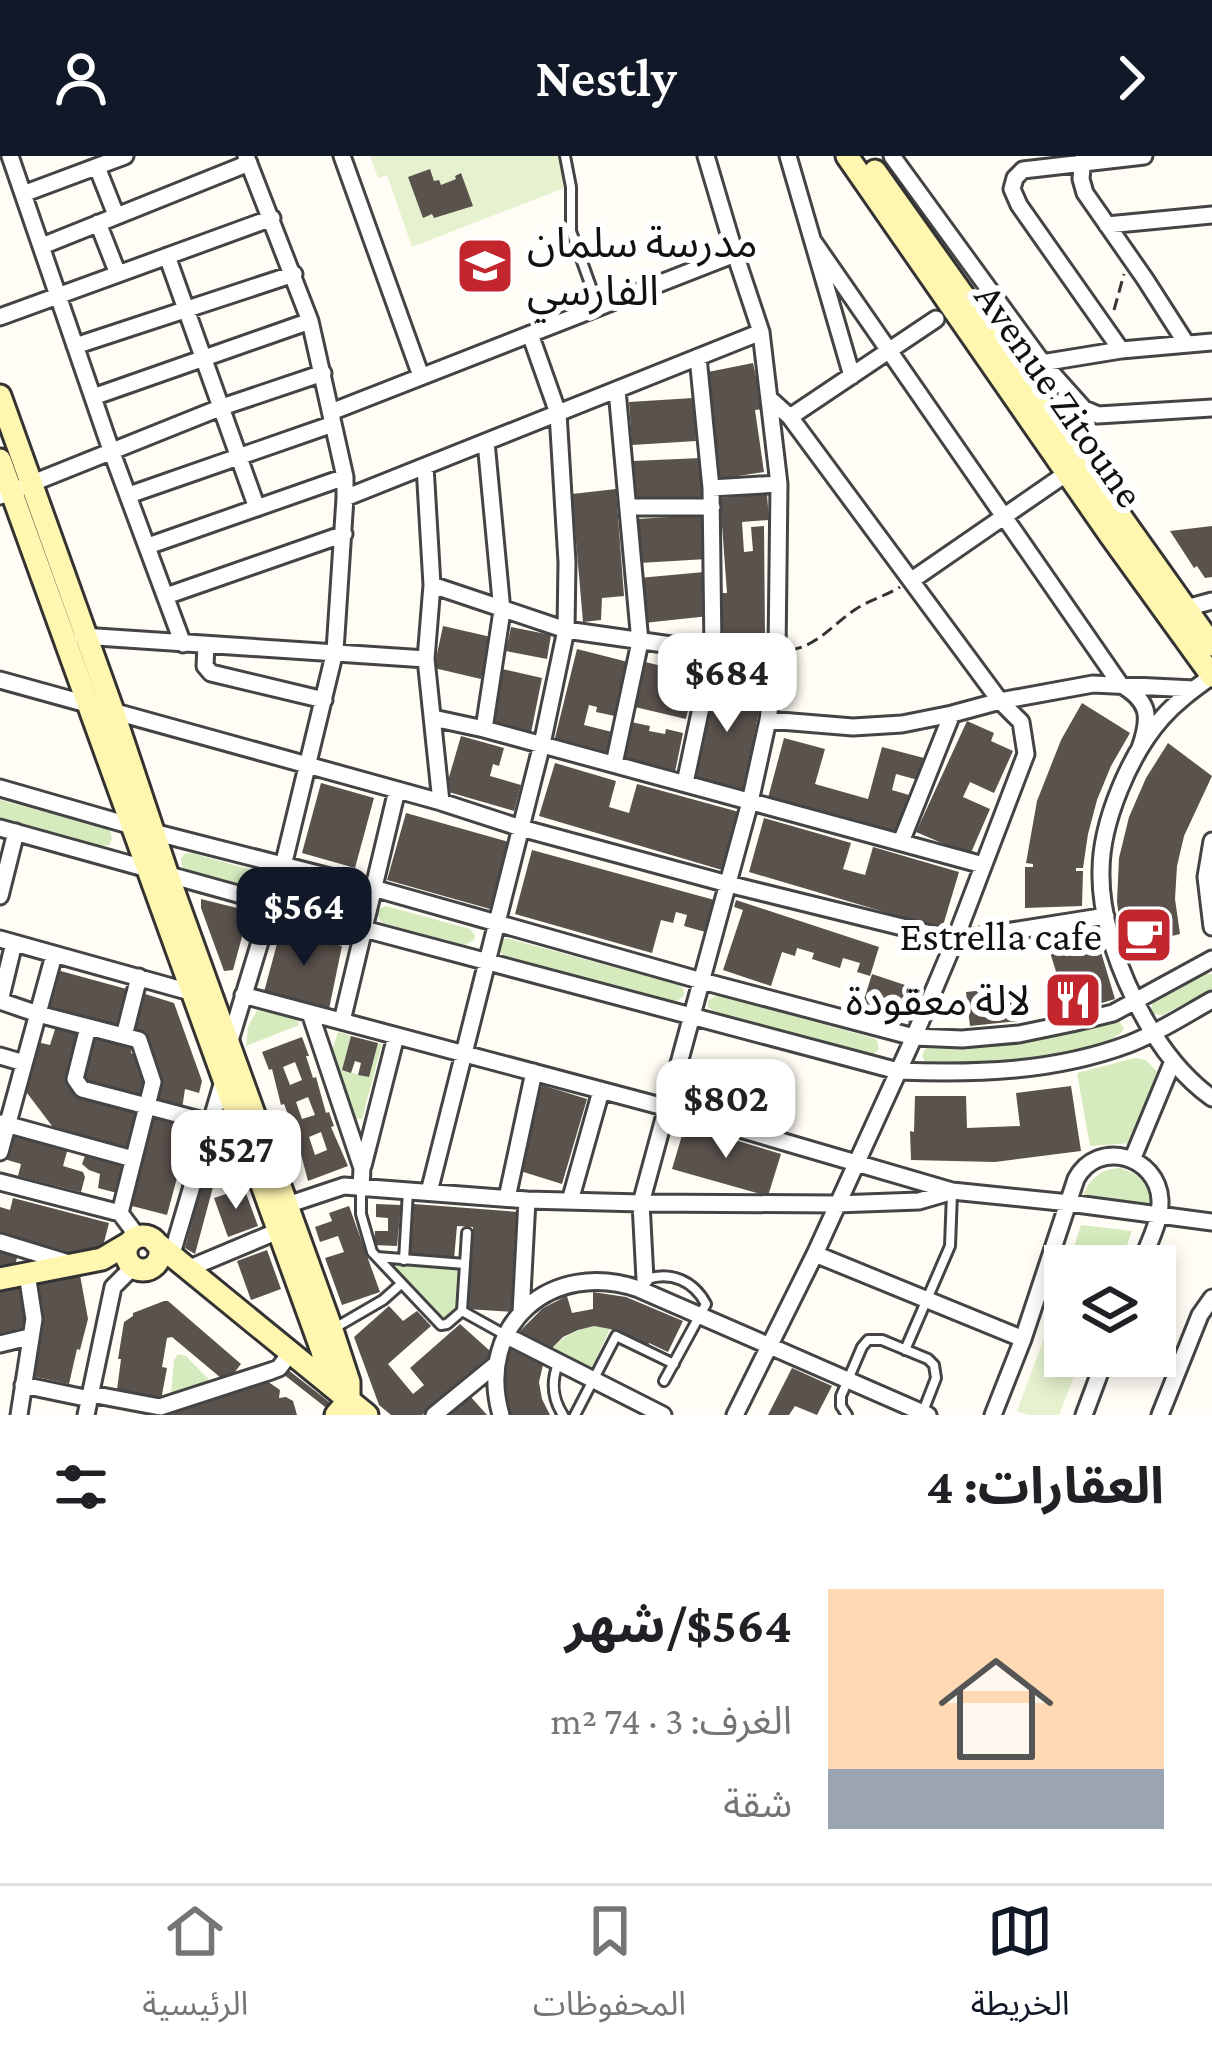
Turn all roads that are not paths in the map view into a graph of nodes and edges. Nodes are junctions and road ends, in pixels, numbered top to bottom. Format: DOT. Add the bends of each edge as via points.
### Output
graph roads {
  1 [pos="10,156"];
  2 [pos="342,156"];
  3 [pos="565,156"];
  4 [pos="706,156"];
  5 [pos="788,156"];
  6 [pos="847,156"];
  7 [pos="865,156"];
  8 [pos="892,156"];
  9 [pos="1144,156"];
  10 [pos="118,157"];
  11 [pos="1083,159"];
  12 [pos="248,160"];
  13 [pos="97,166"];
  14 [pos="23,194"];
  15 [pos="116,215"];
  16 [pos="1212,215"];
  17 [pos="272,218"];
  18 [pos="98,223"];
  19 [pos="1107,225"];
  20 [pos="813,241"];
  21 [pos="42,245"];
  22 [pos="735,254"];
  23 [pos="167,256"];
  24 [pos="118,274"];
  25 [pos="294,274"];
  26 [pos="59,296"];
  27 [pos="599,307"];
  28 [pos="187,310"];
  29 [pos="0,317"];
  30 [pos="936,319"];
  31 [pos="310,321"];
  32 [pos="761,332"];
  33 [pos="530,334"];
  34 [pos="1212,342"];
  35 [pos="1186,343"];
  36 [pos="75,346"];
  37 [pos="1121,350"];
  38 [pos="890,351"];
  39 [pos="698,357"];
  40 [pos="204,360"];
  41 [pos="1042,362"];
  42 [pos="1017,368"];
  43 [pos="323,373"];
  44 [pos="421,376"];
  45 [pos="853,376"];
  46 [pos="616,390"];
  47 [pos="0,397"];
  48 [pos="93,397"];
  49 [pos="770,399"];
  50 [pos="222,407"];
  51 [pos="1212,408"];
  52 [pos="558,413"];
  53 [pos="790,417"];
  54 [pos="332,418"];
  55 [pos="486,442"];
  56 [pos="111,450"];
  57 [pos="240,458"];
  58 [pos="0,460"];
  59 [pos="425,466"];
  60 [pos="1067,473"];
  61 [pos="345,477"];
  62 [pos="778,484"];
  63 [pos="711,488"];
  64 [pos="14,490"];
  65 [pos="129,496"];
  66 [pos="345,498"];
  67 [pos="629,507"];
  68 [pos="712,507"];
  69 [pos="256,508"];
  70 [pos="1006,516"];
  71 [pos="344,534"];
  72 [pos="148,547"];
  73 [pos="912,580"];
  74 [pos="432,585"];
  75 [pos="166,596"];
  76 [pos="1212,601"];
  77 [pos="1186,608"];
  78 [pos="502,610"];
  79 [pos="566,630"];
  80 [pos="62,633"];
  81 [pos="86,636"];
  82 [pos="640,642"];
  83 [pos="183,644"];
  84 [pos="206,645"];
  85 [pos="1212,645"];
  86 [pos="335,651"];
  87 [pos="713,651"];
  88 [pos="777,652"];
  89 [pos="426,658"];
  90 [pos="0,680"];
  91 [pos="1206,680"];
  92 [pos="1120,684"];
  93 [pos="324,700"];
  94 [pos="1000,700"];
  95 [pos="89,706"];
  96 [pos="113,711"];
  97 [pos="952,715"];
  98 [pos="433,718"];
  99 [pos="768,720"];
  100 [pos="484,729"];
  101 [pos="542,744"];
  102 [pos="1140,748"];
  103 [pos="614,764"];
  104 [pos="309,766"];
  105 [pos="685,783"];
  106 [pos="0,788"];
  107 [pos="397,790"];
  108 [pos="441,802"];
  109 [pos="750,802"];
  110 [pos="130,825"];
  111 [pos="521,828"];
  112 [pos="8,830"];
  113 [pos="153,832"];
  114 [pos="1212,841"];
  115 [pos="901,842"];
  116 [pos="983,865"];
  117 [pos="283,866"];
  118 [pos="157,871"];
  119 [pos="728,884"];
  120 [pos="373,888"];
  121 [pos="0,896"];
  122 [pos="272,904"];
  123 [pos="1106,916"];
  124 [pos="496,924"];
  125 [pos="1212,927"];
  126 [pos="364,929"];
  127 [pos="955,940"];
  128 [pos="7,941"];
  129 [pos="54,955"];
  130 [pos="1212,959"];
  131 [pos="486,961"];
  132 [pos="139,977"];
  133 [pos="703,981"];
  134 [pos="199,989"];
  135 [pos="243,995"];
  136 [pos="1212,1000"];
  137 [pos="1136,1002"];
  138 [pos="310,1013"];
  139 [pos="38,1014"];
  140 [pos="693,1016"];
  141 [pos="342,1021"];
  142 [pos="88,1027"];
  143 [pos="1153,1033"];
  144 [pos="124,1036"];
  145 [pos="396,1036"];
  146 [pos="914,1037"];
  147 [pos="229,1043"];
  148 [pos="464,1054"];
  149 [pos="0,1056"];
  150 [pos="1173,1061"];
  151 [pos="24,1063"];
  152 [pos="898,1071"];
  153 [pos="535,1072"];
  154 [pos="223,1081"];
  155 [pos="601,1091"];
  156 [pos="1212,1098"];
  157 [pos="147,1106"];
  158 [pos="668,1108"];
  159 [pos="3,1123"];
  160 [pos="211,1123"];
  161 [pos="0,1152"];
  162 [pos="133,1159"];
  163 [pos="1132,1160"];
  164 [pos="855,1161"];
  165 [pos="362,1168"];
  166 [pos="0,1182"];
  167 [pos="361,1188"];
  168 [pos="408,1191"];
  169 [pos="952,1191"];
  170 [pos="429,1192"];
  171 [pos="507,1198"];
  172 [pos="527,1200"];
  173 [pos="570,1201"];
  174 [pos="641,1203"];
  175 [pos="1069,1203"];
  176 [pos="836,1204"];
  177 [pos="287,1205"];
  178 [pos="120,1214"];
  179 [pos="1159,1216"];
  180 [pos="1212,1222"];
  181 [pos="278,1231"];
  182 [pos="467,1233"];
  183 [pos="0,1242"];
  184 [pos="1148,1245"];
  185 [pos="815,1254"];
  186 [pos="154,1256"];
  187 [pos="377,1258"];
  188 [pos="404,1259"];
  189 [pos="75,1264"];
  190 [pos="465,1264"];
  191 [pos="27,1274"];
  192 [pos="0,1279"];
  193 [pos="401,1284"];
  194 [pos="642,1284"];
  195 [pos="1212,1298"];
  196 [pos="926,1301"];
  197 [pos="461,1311"];
  198 [pos="521,1313"];
  199 [pos="700,1316"];
  200 [pos="332,1330"];
  201 [pos="507,1336"];
  202 [pos="29,1337"];
  203 [pos="1023,1339"];
  204 [pos="0,1343"];
  205 [pos="769,1347"];
  206 [pos="905,1350"];
  207 [pos="291,1352"];
  208 [pos="559,1362"];
  209 [pos="674,1364"];
  210 [pos="495,1365"];
  211 [pos="1177,1369"];
  212 [pos="1098,1377"];
  213 [pos="593,1379"];
  214 [pos="664,1381"];
  215 [pos="848,1381"];
  216 [pos="23,1385"];
  217 [pos="330,1385"];
  218 [pos="89,1402"];
  219 [pos="351,1410"];
  220 [pos="160,1411"];
  221 [pos="924,1414"];
  222 [pos="19,1415"];
  223 [pos="434,1415"];
  224 [pos="501,1415"];
  225 [pos="562,1415"];
  226 [pos="575,1415"];
  227 [pos="663,1415"];
  228 [pos="735,1415"];
  229 [pos="847,1415"];
  230 [pos="993,1415"];
  231 [pos="1084,1415"];
  232 [pos="1160,1415"];
  1 -- 14 [label="street"];
  2 -- 44 [label="street"];
  3 -- 27 [label="lane" via="571,231"];
  4 -- 22 [label="street"];
  5 -- 20 [label="street"];
  6 -- 60 [label="street, Avenue Zitoune"];
  7 -- 42 [label="street, Avenue Zitoune"];
  8 -- 41 [label="street"];
  9 -- 11 [label="street"];
  10 -- 13 [label="street"];
  11 -- 19 [label="street" via="1082,186"];
  11 -- 37 [label="street" via="1023,170 1012,189"];
  12 -- 15 [label="street"];
  12 -- 17 [label="street"];
  13 -- 14 [label="street"];
  13 -- 15 [label="street"];
  14 -- 21 [label="street"];
  15 -- 18 [label="street"];
  16 -- 19 [label="street"];
  17 -- 23 [label="street"];
  17 -- 25 [label="street"];
  18 -- 21 [label="street"];
  18 -- 24 [label="street"];
  19 -- 35 [label="street"];
  20 -- 38 [label="street"];
  20 -- 45 [label="street"];
  21 -- 26 [label="street"];
  22 -- 27 [label="street"];
  22 -- 32 [label="street"];
  23 -- 24 [label="street"];
  23 -- 28 [label="street"];
  24 -- 26 [label="street"];
  25 -- 28 [label="street"];
  25 -- 31 [label="street"];
  26 -- 29 [label="street"];
  26 -- 36 [label="street"];
  27 -- 33 [label="street"];
  28 -- 36 [label="street"];
  28 -- 40 [label="street"];
  30 -- 38 [label="street"];
  31 -- 40 [label="street"];
  31 -- 43 [label="street"];
  32 -- 39 [label="street"];
  32 -- 49 [label="street"];
  33 -- 44 [label="street"];
  33 -- 52 [label="street"];
  34 -- 35 [label="street"];
  35 -- 37 [label="street"];
  36 -- 48 [label="street"];
  37 -- 41 [label="street"];
  38 -- 45 [label="street"];
  38 -- 70 [label="street"];
  39 -- 46 [label="street"];
  39 -- 63 [label="street"];
  40 -- 48 [label="street"];
  40 -- 50 [label="street"];
  41 -- 42 [label="street"];
  41 -- 51 [label="street" via="1090,413"];
  42 -- 77 [label="street, Avenue Zitoune"];
  43 -- 50 [label="street"];
  43 -- 54 [label="street"];
  44 -- 54 [label="street"];
  45 -- 53 [label="street"];
  46 -- 52 [label="street"];
  46 -- 67 [label="street"];
  47 -- 64 [label="street"];
  48 -- 56 [label="street"];
  49 -- 53 [label="street"];
  49 -- 62 [label="street"];
  50 -- 56 [label="street"];
  50 -- 57 [label="street"];
  52 -- 55 [label="street"];
  52 -- 79 [label="street"];
  53 -- 73 [label="street"];
  54 -- 57 [label="street"];
  54 -- 61 [label="street"];
  55 -- 59 [label="street"];
  55 -- 78 [label="street"];
  56 -- 64 [label="street"];
  56 -- 65 [label="street"];
  57 -- 65 [label="street"];
  57 -- 69 [label="street"];
  58 -- 64 [label="street"];
  59 -- 66 [label="street"];
  59 -- 74 [label="street"];
  60 -- 70 [label="street"];
  60 -- 91 [label="street, Avenue Zitoune"];
  61 -- 66 [label="street"];
  61 -- 69 [label="street"];
  62 -- 63 [label="street"];
  62 -- 88 [label="street"];
  63 -- 68 [label="street"];
  64 -- 80 [label="street"];
  64 -- 81 [label="street"];
  65 -- 72 [label="street"];
  66 -- 71 [label="street"];
  67 -- 68 [label="street"];
  67 -- 82 [label="street"];
  68 -- 87 [label="street"];
  69 -- 72 [label="street"];
  70 -- 73 [label="street"];
  70 -- 92 [label="street"];
  71 -- 75 [label="street"];
  71 -- 86 [label="street"];
  72 -- 75 [label="street"];
  73 -- 94 [label="street"];
  74 -- 78 [label="street"];
  74 -- 89 [label="street"];
  75 -- 83 [label="street"];
  76 -- 77 [label="street"];
  77 -- 85 [label="street, Avenue Zitoune"];
  78 -- 79 [label="street"];
  78 -- 100 [label="street"];
  79 -- 82 [label="street"];
  79 -- 101 [label="street"];
  80 -- 81 [label="street"];
  80 -- 95 [label="street"];
  81 -- 83 [label="street"];
  81 -- 96 [label="street"];
  82 -- 87 [label="street"];
  82 -- 103 [label="street"];
  83 -- 84 [label="street"];
  84 -- 86 [label="street"];
  84 -- 93 [label="street" via="211,673"];
  86 -- 89 [label="street"];
  86 -- 93 [label="street"];
  87 -- 88 [label="street"];
  87 -- 105 [label="street"];
  88 -- 99 [label="street"];
  89 -- 98 [label="street"];
  90 -- 95 [label="street"];
  91 -- 92 [label="street"];
  91 -- 102 [label="street"];
  92 -- 94 [label="street"];
  92 -- 102 [label="street" via="1146,711"];
  93 -- 104 [label="street"];
  94 -- 97 [label="street"];
  94 -- 116 [label="street" via="1022,722 1027,754"];
  95 -- 96 [label="street"];
  95 -- 110 [label="street"];
  96 -- 104 [label="street"];
  96 -- 113 [label="street"];
  97 -- 99 [label="street" via="853,727"];
  97 -- 115 [label="street"];
  98 -- 100 [label="street"];
  98 -- 108 [label="street"];
  99 -- 109 [label="street"];
  100 -- 101 [label="street"];
  101 -- 103 [label="street"];
  101 -- 111 [label="street"];
  102 -- 123 [label="street" via="1104,842"];
  103 -- 105 [label="street"];
  104 -- 107 [label="street"];
  104 -- 117 [label="street"];
  105 -- 109 [label="street"];
  106 -- 110 [label="street"];
  107 -- 108 [label="street"];
  107 -- 120 [label="street"];
  108 -- 111 [label="street"];
  109 -- 115 [label="street"];
  109 -- 119 [label="street"];
  110 -- 113 [label="street"];
  110 -- 118 [label="street"];
  111 -- 119 [label="street"];
  111 -- 124 [label="street"];
  112 -- 118 [label="street"];
  112 -- 121 [label="street"];
  113 -- 117 [label="street"];
  113 -- 118 [label="street"];
  114 -- 125 [label="street"];
  115 -- 116 [label="street"];
  116 -- 127 [label="street"];
  117 -- 120 [label="street"];
  117 -- 122 [label="street"];
  118 -- 122 [label="street"];
  118 -- 134 [label="street"];
  119 -- 127 [label="street"];
  119 -- 133 [label="street"];
  120 -- 124 [label="street"];
  120 -- 126 [label="street"];
  122 -- 126 [label="street"];
  122 -- 135 [label="street"];
  123 -- 127 [label="street"];
  123 -- 137 [label="street"];
  124 -- 131 [label="street"];
  124 -- 133 [label="street"];
  126 -- 131 [label="street"];
  126 -- 141 [label="street"];
  127 -- 146 [label="street"];
  128 -- 129 [label="street"];
  128 -- 139 [label="street" via="0,1001"];
  129 -- 132 [label="street"];
  129 -- 139 [label="street"];
  130 -- 137 [label="street"];
  131 -- 140 [label="street"];
  131 -- 148 [label="street"];
  132 -- 134 [label="street"];
  132 -- 144 [label="street"];
  133 -- 140 [label="street"];
  133 -- 146 [label="street"];
  134 -- 147 [label="street"];
  134 -- 154 [label="street"];
  135 -- 138 [label="street"];
  135 -- 147 [label="street"];
  136 -- 143 [label="street"];
  137 -- 143 [label="street"];
  137 -- 146 [label="street" via="1019,1034"];
  138 -- 141 [label="street"];
  138 -- 165 [label="street"];
  139 -- 142 [label="street"];
  139 -- 151 [label="street"];
  140 -- 152 [label="street"];
  140 -- 158 [label="street"];
  141 -- 145 [label="street"];
  142 -- 144 [label="street"];
  142 -- 157 [label="street" via="75,1079 82,1089"];
  143 -- 150 [label="street"];
  143 -- 152 [label="street" via="1025,1069"];
  144 -- 157 [label="street" via="139,1040 153,1082"];
  145 -- 148 [label="street"];
  145 -- 165 [label="street"];
  146 -- 152 [label="street"];
  147 -- 177 [label="street"];
  148 -- 153 [label="street"];
  148 -- 170 [label="street"];
  149 -- 151 [label="street"];
  150 -- 156 [label="street"];
  150 -- 163 [label="street"];
  151 -- 159 [label="street"];
  152 -- 164 [label="street"];
  153 -- 155 [label="street"];
  153 -- 171 [label="street"];
  154 -- 160 [label="street"];
  154 -- 181 [label="street"];
  155 -- 158 [label="street"];
  155 -- 173 [label="street"];
  157 -- 160 [label="street"];
  157 -- 162 [label="street"];
  158 -- 164 [label="street"];
  158 -- 174 [label="street"];
  159 -- 161 [label="street"];
  159 -- 162 [label="street"];
  160 -- 186 [label="street"];
  162 -- 178 [label="street"];
  163 -- 175 [label="street" via="1093,1161"];
  163 -- 179 [label="street" via="1155,1180"];
  164 -- 169 [label="street"];
  164 -- 176 [label="street"];
  165 -- 167 [label="street"];
  166 -- 178 [label="street"];
  167 -- 168 [label="street"];
  167 -- 177 [label="street"];
  167 -- 187 [label="lane"];
  168 -- 170 [label="street"];
  168 -- 188 [label="lane"];
  169 -- 175 [label="street"];
  169 -- 176 [label="street" via="919,1201"];
  169 -- 196 [label="lane" via="950,1246"];
  170 -- 171 [label="street"];
  171 -- 172 [label="street"];
  172 -- 173 [label="street"];
  172 -- 198 [label="street"];
  173 -- 174 [label="street"];
  174 -- 176 [label="street"];
  174 -- 194 [label="street"];
  175 -- 179 [label="street"];
  175 -- 203 [label="street"];
  176 -- 185 [label="street"];
  177 -- 200 [label="street"];
  178 -- 186 [label="street"];
  179 -- 180 [label="street"];
  179 -- 184 [label="street"];
  181 -- 186 [label="street"];
  181 -- 217 [label="street"];
  182 -- 190 [label="lane"];
  183 -- 189 [label="street"];
  185 -- 196 [label="street"];
  185 -- 205 [label="street"];
  186 -- 189 [label="street"];
  186 -- 207 [label="street"];
  186 -- 218 [label="street" via="113,1287"];
  187 -- 188 [label="lane"];
  187 -- 193 [label="lane"];
  188 -- 190 [label="lane"];
  189 -- 191 [label="street"];
  190 -- 197 [label="lane"];
  191 -- 192 [label="street"];
  191 -- 202 [label="street"];
  193 -- 197 [label="lane" via="439,1324"];
  193 -- 200 [label="lane"];
  194 -- 198 [label="street" via="573,1283"];
  194 -- 199 [label="street"];
  194 -- 199 [label="lane" via="660,1274 691,1285 705,1300"];
  195 -- 211 [label="street"];
  196 -- 203 [label="street"];
  196 -- 206 [label="lane"];
  197 -- 201 [label="lane"];
  198 -- 201 [label="street"];
  199 -- 205 [label="street"];
  199 -- 209 [label="lane"];
  200 -- 219 [label="street"];
  201 -- 208 [label="street"];
  201 -- 210 [label="street"];
  202 -- 204 [label="street"];
  202 -- 216 [label="street"];
  203 -- 230 [label="street"];
  205 -- 215 [label="street"];
  205 -- 228 [label="street"];
  206 -- 215 [label="lane" via="868,1340"];
  206 -- 221 [label="lane" via="936,1369"];
  207 -- 217 [label="street"];
  207 -- 220 [label="street" via="272,1371"];
  208 -- 213 [label="street"];
  208 -- 225 [label="lane" via="553,1387"];
  209 -- 213 [label="lane" via="616,1336"];
  209 -- 214 [label="lane"];
  210 -- 223 [label="street"];
  210 -- 224 [label="street"];
  211 -- 232 [label="street"];
  212 -- 231 [label="street"];
  213 -- 226 [label="lane"];
  213 -- 227 [label="street"];
  215 -- 221 [label="street"];
  215 -- 229 [label="lane" via="840,1401"];
  216 -- 218 [label="street"];
  216 -- 222 [label="street"];
  217 -- 219 [label="street"];
  218 -- 220 [label="street"];
}
